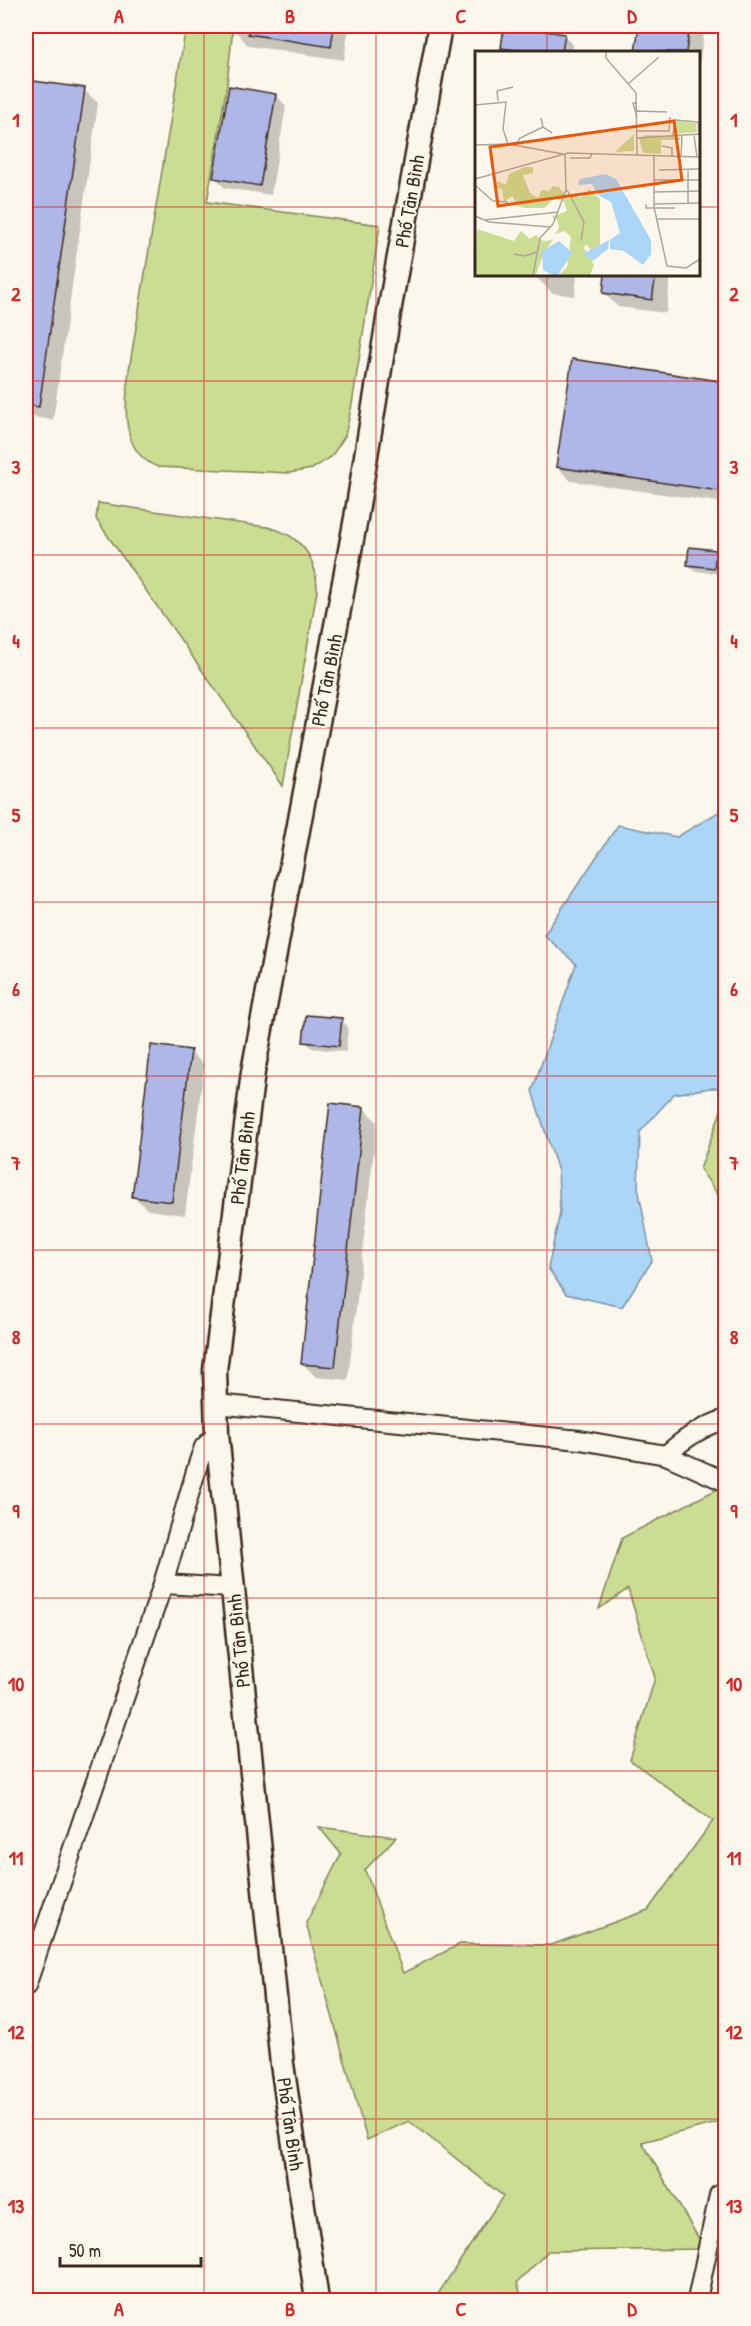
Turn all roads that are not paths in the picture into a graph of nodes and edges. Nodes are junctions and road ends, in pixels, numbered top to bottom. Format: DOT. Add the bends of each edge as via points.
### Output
graph roads {
  1 [pos="440,26"];
  2 [pos="216,1404"];
  3 [pos="726,1419"];
  4 [pos="217,1434"];
  5 [pos="666,1455"];
  6 [pos="726,1482"];
  7 [pos="163,1584"];
  8 [pos="233,1588"];
  9 [pos="26,1986"];
  10 [pos="719,2195"];
  11 [pos="317,2301"];
  12 [pos="698,2301"];
  1 -- 2 [label="street, Phố Tân Bình" via="356,518 253,1072 214,1370"];
  2 -- 4 [label="street, Phố Tân Bình"];
  2 -- 5 [label="street" via="580,1440"];
  3 -- 5 [label="street" via="685,1437"];
  4 -- 7 [label="street" via="204,1447"];
  4 -- 8 [label="street, Phố Tân Bình"];
  5 -- 6 [label="street"];
  7 -- 8 [label="street"];
  7 -- 9 [label="street"];
  8 -- 11 [label="street, Phố Tân Bình" via="282,2064"];
  10 -- 12 [label="street"];
}
